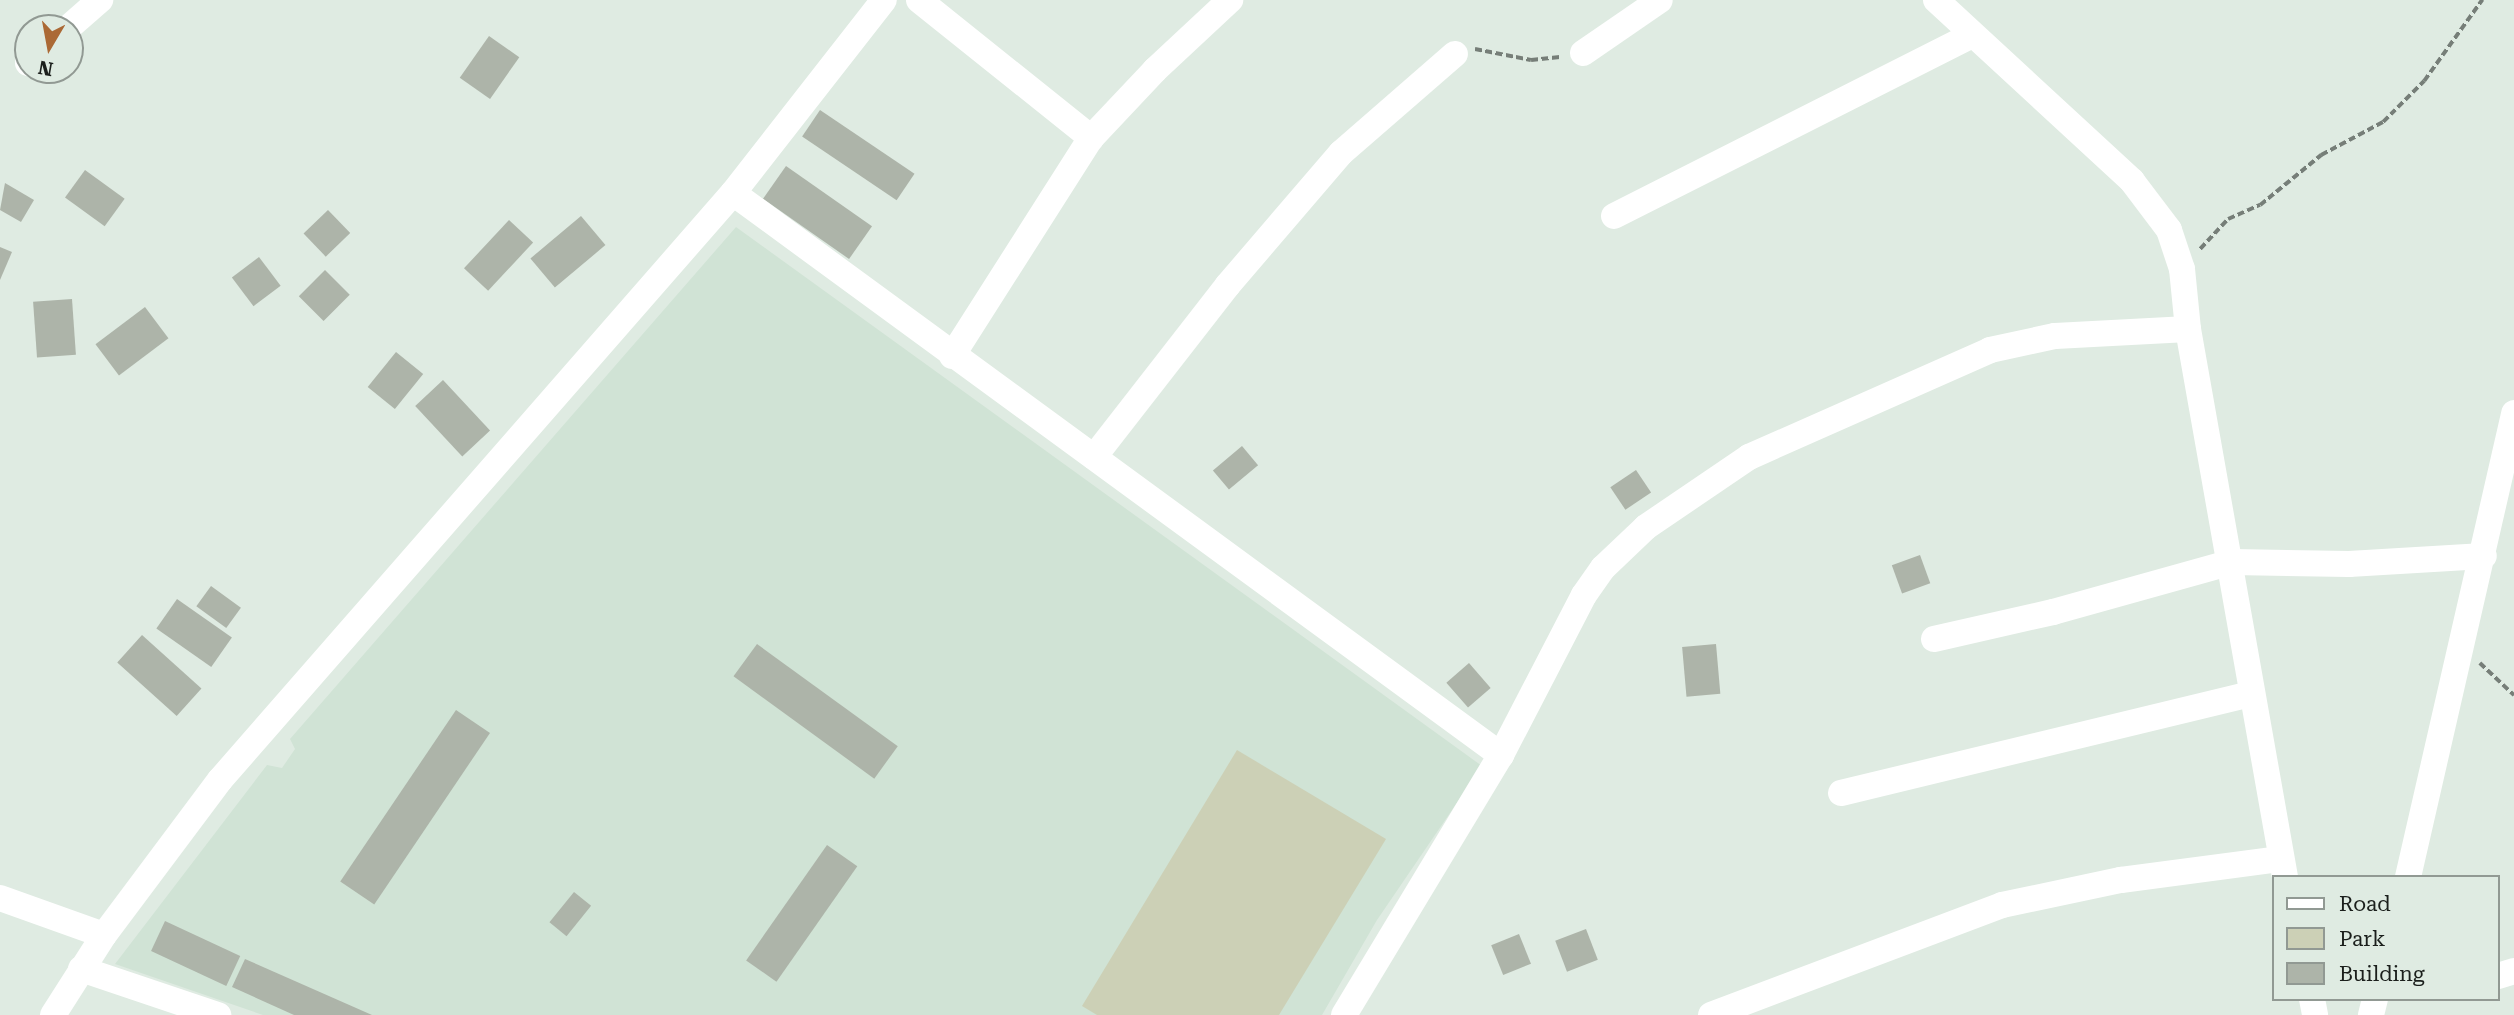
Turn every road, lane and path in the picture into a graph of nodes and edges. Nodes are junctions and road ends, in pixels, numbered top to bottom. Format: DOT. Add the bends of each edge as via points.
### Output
graph roads {
  1 [pos="884,0"];
  2 [pos="919,0"];
  3 [pos="1230,0"];
  4 [pos="1660,0"];
  5 [pos="1936,0"];
  6 [pos="2482,0"];
  7 [pos="98,1"];
  8 [pos="84,14"];
  9 [pos="1972,35"];
  10 [pos="1583,53"];
  11 [pos="1455,54"];
  12 [pos="1091,138"];
  13 [pos="733,193"];
  14 [pos="1614,216"];
  15 [pos="2182,269"];
  16 [pos="2188,329"];
  17 [pos="952,356"];
  18 [pos="2514,413"];
  19 [pos="1094,457"];
  20 [pos="2484,556"];
  21 [pos="2232,562"];
  22 [pos="1934,639"];
  23 [pos="2463,648"];
  24 [pos="2251,694"];
  25 [pos="2514,695"];
  26 [pos="1501,755"];
  27 [pos="1841,793"];
  28 [pos="2283,868"];
  29 [pos="2408,875"];
  30 [pos="0,898"];
  31 [pos="104,935"];
  32 [pos="80,969"];
  33 [pos="53,1015"];
  34 [pos="218,1015"];
  35 [pos="1344,1015"];
  36 [pos="1711,1015"];
  1 -- 13 [label="street"];
  2 -- 12 [label="street"];
  3 -- 12 [label="street"];
  4 -- 10 [label="street"];
  5 -- 9 [label="street"];
  6 -- 15 [label="path" via="2424,80 2383,122 2321,155 2278,192 2228,219"];
  7 -- 8 [label="street"];
  9 -- 14 [label="street"];
  9 -- 15 [label="street" via="2132,181 2169,230"];
  10 -- 11 [label="path" via="1531,60 1471,48"];
  11 -- 19 [label="street" via="1341,153 1227,286"];
  12 -- 17 [label="street"];
  13 -- 17 [label="street"];
  13 -- 31 [label="street" via="220,780"];
  15 -- 16 [label="street"];
  16 -- 21 [label="street"];
  16 -- 26 [label="street" via="2055,336 1990,349 1716,477 1646,527 1603,568"];
  17 -- 19 [label="street"];
  18 -- 20 [label="street"];
  19 -- 26 [label="street"];
  20 -- 21 [label="street" via="2348,564"];
  20 -- 23 [label="street"];
  21 -- 22 [label="street" via="2066,609"];
  21 -- 24 [label="street"];
  23 -- 25 [label="path"];
  23 -- 29 [label="street"];
  24 -- 27 [label="street"];
  24 -- 28 [label="street"];
  26 -- 35 [label="street"];
  28 -- 36 [label="street" via="2122,880 2002,905 1944,923"];
  30 -- 31 [label="street"];
  31 -- 32 [label="street"];
  32 -- 33 [label="street"];
  32 -- 34 [label="street"];
}
